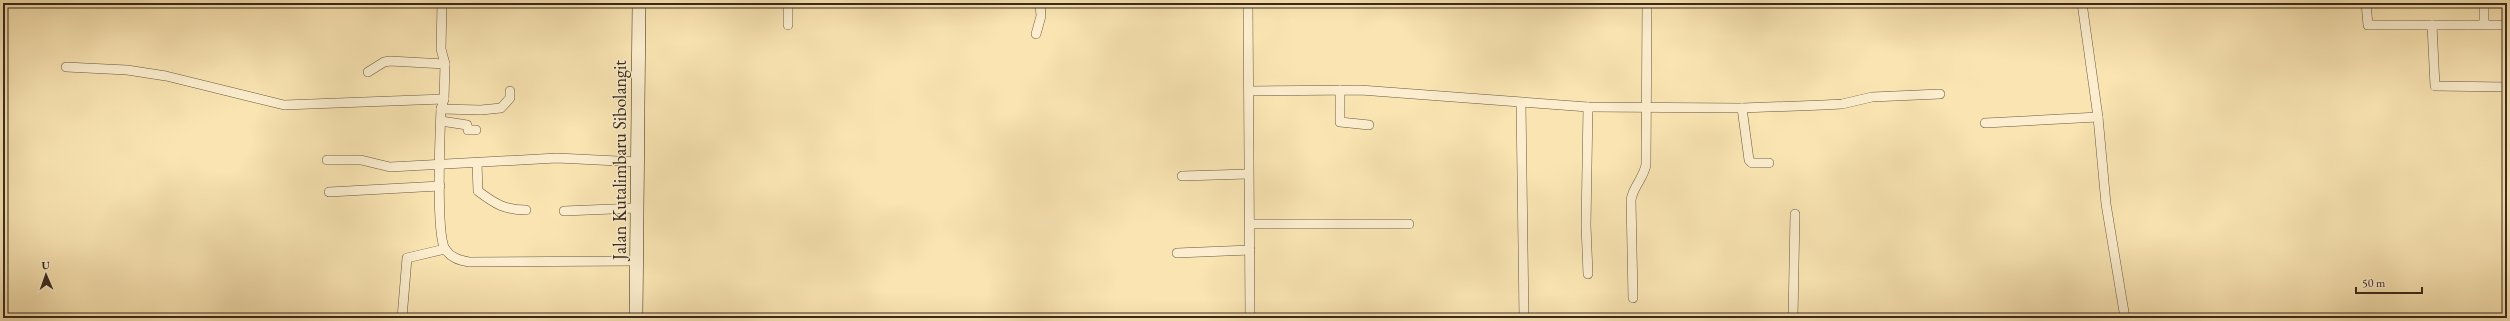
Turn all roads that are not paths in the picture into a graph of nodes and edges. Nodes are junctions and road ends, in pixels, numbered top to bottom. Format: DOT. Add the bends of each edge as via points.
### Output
graph roads {
  1 [pos="442,3"];
  2 [pos="639,3"];
  3 [pos="788,3"];
  4 [pos="1040,3"];
  5 [pos="1248,3"];
  6 [pos="1647,3"];
  7 [pos="2082,3"];
  8 [pos="2366,3"];
  9 [pos="2484,3"];
  10 [pos="2484,24"];
  11 [pos="788,25"];
  12 [pos="2432,25"];
  13 [pos="2507,25"];
  14 [pos="1036,34"];
  15 [pos="445,64"];
  16 [pos="66,67"];
  17 [pos="368,72"];
  18 [pos="2507,87"];
  19 [pos="1340,90"];
  20 [pos="510,91"];
  21 [pos="1249,91"];
  22 [pos="1940,94"];
  23 [pos="444,99"];
  24 [pos="1521,104"];
  25 [pos="1588,107"];
  26 [pos="1647,107"];
  27 [pos="1742,108"];
  28 [pos="441,109"];
  29 [pos="2098,117"];
  30 [pos="440,121"];
  31 [pos="1985,124"];
  32 [pos="1369,125"];
  33 [pos="476,130"];
  34 [pos="327,160"];
  35 [pos="638,162"];
  36 [pos="477,163"];
  37 [pos="1769,163"];
  38 [pos="440,164"];
  39 [pos="1248,174"];
  40 [pos="1182,176"];
  41 [pos="440,186"];
  42 [pos="329,192"];
  43 [pos="637,208"];
  44 [pos="526,210"];
  45 [pos="564,211"];
  46 [pos="1795,214"];
  47 [pos="1251,224"];
  48 [pos="1409,224"];
  49 [pos="445,249"];
  50 [pos="1250,250"];
  51 [pos="1177,253"];
  52 [pos="637,261"];
  53 [pos="1588,274"];
  54 [pos="1633,298"];
  55 [pos="402,318"];
  56 [pos="636,318"];
  57 [pos="1250,318"];
  58 [pos="1524,318"];
  59 [pos="1793,318"];
  60 [pos="2125,318"];
  1 -- 15 [label="street" via="441,50"];
  2 -- 35 [label="street, Jalan Kutalimbaru Sibolangit"];
  3 -- 11 [label="street"];
  4 -- 14 [label="street" via="1041,16"];
  5 -- 21 [label="street"];
  6 -- 26 [label="street"];
  7 -- 29 [label="street"];
  8 -- 12 [label="street" via="2368,25"];
  9 -- 10 [label="street"];
  10 -- 12 [label="street"];
  10 -- 13 [label="street"];
  12 -- 18 [label="street" via="2435,86"];
  15 -- 17 [label="street" via="390,61"];
  15 -- 23 [label="street"];
  16 -- 23 [label="street" via="127,70 166,76 284,105"];
  19 -- 21 [label="street"];
  19 -- 24 [label="street"];
  19 -- 32 [label="street" via="1340,122"];
  20 -- 28 [label="street" via="510,98 501,108"];
  21 -- 39 [label="street"];
  22 -- 27 [label="street" via="1872,97 1824,106"];
  23 -- 28 [label="street"];
  24 -- 25 [label="street"];
  24 -- 58 [label="street"];
  25 -- 26 [label="street"];
  25 -- 53 [label="street"];
  26 -- 27 [label="street"];
  26 -- 54 [label="street" via="1645,171 1632,192 1631,200"];
  27 -- 37 [label="street" via="1749,160 1752,163"];
  28 -- 30 [label="street"];
  29 -- 31 [label="street"];
  29 -- 60 [label="street" via="2106,204"];
  30 -- 33 [label="street" via="467,125 468,130"];
  30 -- 38 [label="street"];
  34 -- 38 [label="street" via="360,160 390,167"];
  35 -- 36 [label="street" via="558,158"];
  35 -- 43 [label="street, Jalan Kutalimbaru Sibolangit"];
  36 -- 38 [label="street"];
  36 -- 44 [label="street" via="478,191 500,207"];
  38 -- 41 [label="street"];
  39 -- 40 [label="street"];
  39 -- 47 [label="street"];
  41 -- 42 [label="street"];
  41 -- 49 [label="street" via="441,232"];
  43 -- 45 [label="street"];
  43 -- 52 [label="street, Jalan Kutalimbaru Sibolangit"];
  46 -- 59 [label="street"];
  47 -- 48 [label="street"];
  47 -- 50 [label="street"];
  49 -- 52 [label="street" via="458,260 469,262"];
  49 -- 55 [label="street" via="407,258"];
  50 -- 51 [label="street"];
  50 -- 57 [label="street"];
  52 -- 56 [label="street, Jalan Kutalimbaru Sibolangit"];
}
